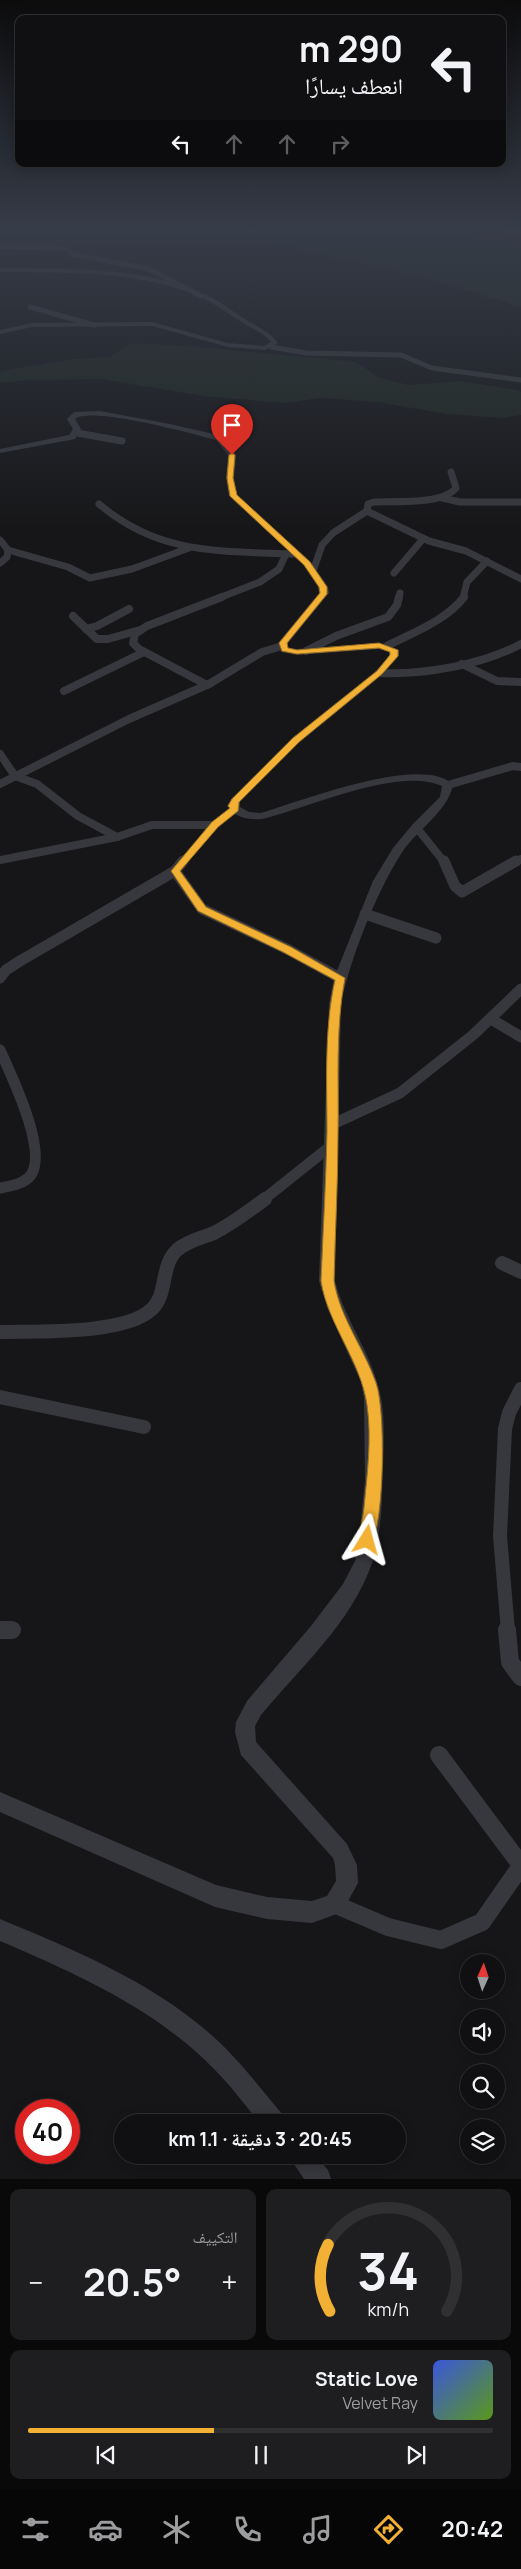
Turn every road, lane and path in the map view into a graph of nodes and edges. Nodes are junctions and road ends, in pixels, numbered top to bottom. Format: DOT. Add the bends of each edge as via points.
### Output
graph roads {
  1 [pos="15,329"];
  2 [pos="169,329"];
  3 [pos="256,329"];
  4 [pos="0,332"];
  5 [pos="271,347"];
  6 [pos="521,380"];
  7 [pos="77,433"];
  8 [pos="122,441"];
  9 [pos="0,451"];
  10 [pos="451,472"];
  11 [pos="442,498"];
  12 [pos="521,502"];
  13 [pos="99,504"];
  14 [pos="367,511"];
  15 [pos="423,538"];
  16 [pos="0,540"];
  17 [pos="189,548"];
  18 [pos="8,550"];
  19 [pos="292,554"];
  20 [pos="486,562"];
  21 [pos="0,563"];
  22 [pos="313,571"];
  23 [pos="394,573"];
  24 [pos="521,579"];
  25 [pos="400,592"];
  26 [pos="129,609"];
  27 [pos="73,616"];
  28 [pos="86,629"];
  29 [pos="140,630"];
  30 [pos="521,644"];
  31 [pos="282,646"];
  32 [pos="387,646"];
  33 [pos="144,652"];
  34 [pos="306,652"];
  35 [pos="462,664"];
  36 [pos="379,673"];
  37 [pos="521,682"];
  38 [pos="208,685"];
  39 [pos="64,691"];
  40 [pos="0,754"];
  41 [pos="518,766"];
  42 [pos="15,776"];
  43 [pos="0,784"];
  44 [pos="448,785"];
  45 [pos="235,809"];
  46 [pos="215,824"];
  47 [pos="416,827"];
  48 [pos="117,837"];
  49 [pos="521,859"];
  50 [pos="0,860"];
  51 [pos="175,871"];
  52 [pos="365,914"];
  53 [pos="436,938"];
  54 [pos="20,961"];
  55 [pos="0,962"];
  56 [pos="0,978"];
  57 [pos="340,978"];
  58 [pos="521,990"];
  59 [pos="491,1019"];
  60 [pos="521,1037"];
  61 [pos="0,1050"];
  62 [pos="333,1124"];
  63 [pos="332,1145"];
  64 [pos="0,1188"];
  65 [pos="502,1263"];
  66 [pos="521,1272"];
  67 [pos="0,1332"];
  68 [pos="521,1389"];
  69 [pos="0,1397"];
  70 [pos="144,1428"];
  71 [pos="521,1677"];
  72 [pos="439,1755"];
  73 [pos="0,1802"];
  74 [pos="521,1866"];
  75 [pos="334,1904"];
  76 [pos="0,1930"];
  77 [pos="267,2114"];
  78 [pos="307,2164"];
  79 [pos="319,2179"];
  1 -- 4 [label="street"];
  2 -- 5 [label="street" via="228,345"];
  3 -- 5 [label="street" via="273,339 276,343"];
  5 -- 6 [label="street" via="306,353 401,355 432,368"];
  7 -- 8 [label="street"];
  7 -- 9 [label="street" via="62,441"];
  7 -- 19 [label="street" via="71,419 73,416 92,413 219,438 232,455 230,478 233,496"];
  10 -- 11 [label="street" via="456,488"];
  11 -- 12 [label="street" via="460,502"];
  11 -- 14 [label="street" via="374,502 368,504"];
  13 -- 17 [label="street" via="130,528"];
  14 -- 15 [label="street"];
  14 -- 22 [label="street" via="333,533 322,545"];
  15 -- 20 [label="street" via="466,551"];
  15 -- 23 [label="street"];
  16 -- 18 [label="street"];
  17 -- 18 [label="street" via="132,569 90,578 68,567"];
  17 -- 19 [label="street"];
  18 -- 21 [label="street" via="7,557"];
  19 -- 22 [label="street"];
  19 -- 29 [label="street" via="260,582"];
  20 -- 24 [label="street"];
  20 -- 32 [label="street" via="467,582 465,595 458,605"];
  22 -- 31 [label="street" via="324,593"];
  25 -- 34 [label="street" via="397,605 388,617 336,636"];
  26 -- 28 [label="street"];
  27 -- 28 [label="street"];
  28 -- 29 [label="street" via="97,639"];
  29 -- 33 [label="street" via="132,638"];
  30 -- 35 [label="street"];
  31 -- 34 [label="street" via="284,650"];
  31 -- 38 [label="street" via="269,647"];
  32 -- 34 [label="street"];
  32 -- 36 [label="street" via="394,650 394,656"];
  33 -- 38 [label="street"];
  33 -- 39 [label="street"];
  35 -- 36 [label="street" via="403,675"];
  35 -- 37 [label="street" via="490,680"];
  36 -- 45 [label="street" via="296,740 235,801"];
  38 -- 42 [label="street" via="129,719"];
  40 -- 42 [label="street"];
  41 -- 44 [label="street"];
  42 -- 43 [label="street"];
  42 -- 48 [label="street" via="51,793 78,816"];
  44 -- 45 [label="street" via="426,777 384,781 262,816 251,816"];
  44 -- 47 [label="street" via="445,798"];
  45 -- 46 [label="street"];
  46 -- 48 [label="street" via="152,825"];
  46 -- 51 [label="street"];
  47 -- 49 [label="street" via="443,860 455,886 462,892"];
  47 -- 52 [label="street" via="388,864"];
  48 -- 50 [label="street"];
  51 -- 54 [label="street"];
  51 -- 57 [label="street" via="202,909"];
  52 -- 53 [label="street"];
  52 -- 57 [label="street"];
  54 -- 55 [label="street"];
  54 -- 56 [label="street"];
  57 -- 62 [label="street" via="334,1013"];
  58 -- 59 [label="street"];
  59 -- 60 [label="street"];
  59 -- 62 [label="street" via="400,1093"];
  61 -- 64 [label="street" via="16,1086 35,1164 21,1184"];
  62 -- 63 [label="street"];
  63 -- 67 [label="street" via="264,1201 219,1231 176,1250 166,1269 157,1301 144,1316 78,1330"];
  63 -- 75 [label="street" via="328,1281 331,1300 369,1383 374,1406 376,1436 365,1555 359,1575 327,1621 250,1713 243,1734 248,1748 340,1851 346,1865 347,1883"];
  65 -- 66 [label="street"];
  68 -- 71 [label="street" via="505,1429 500,1536 510,1662"];
  69 -- 70 [label="street"];
  72 -- 74 [label="street"];
  73 -- 75 [label="street" via="215,1896 267,1908 312,1912"];
  74 -- 75 [label="street" via="482,1922 442,1940 388,1927"];
  76 -- 77 [label="street" via="84,1965 148,2001 222,2060"];
  78 -- 79 [label="street"];
}
